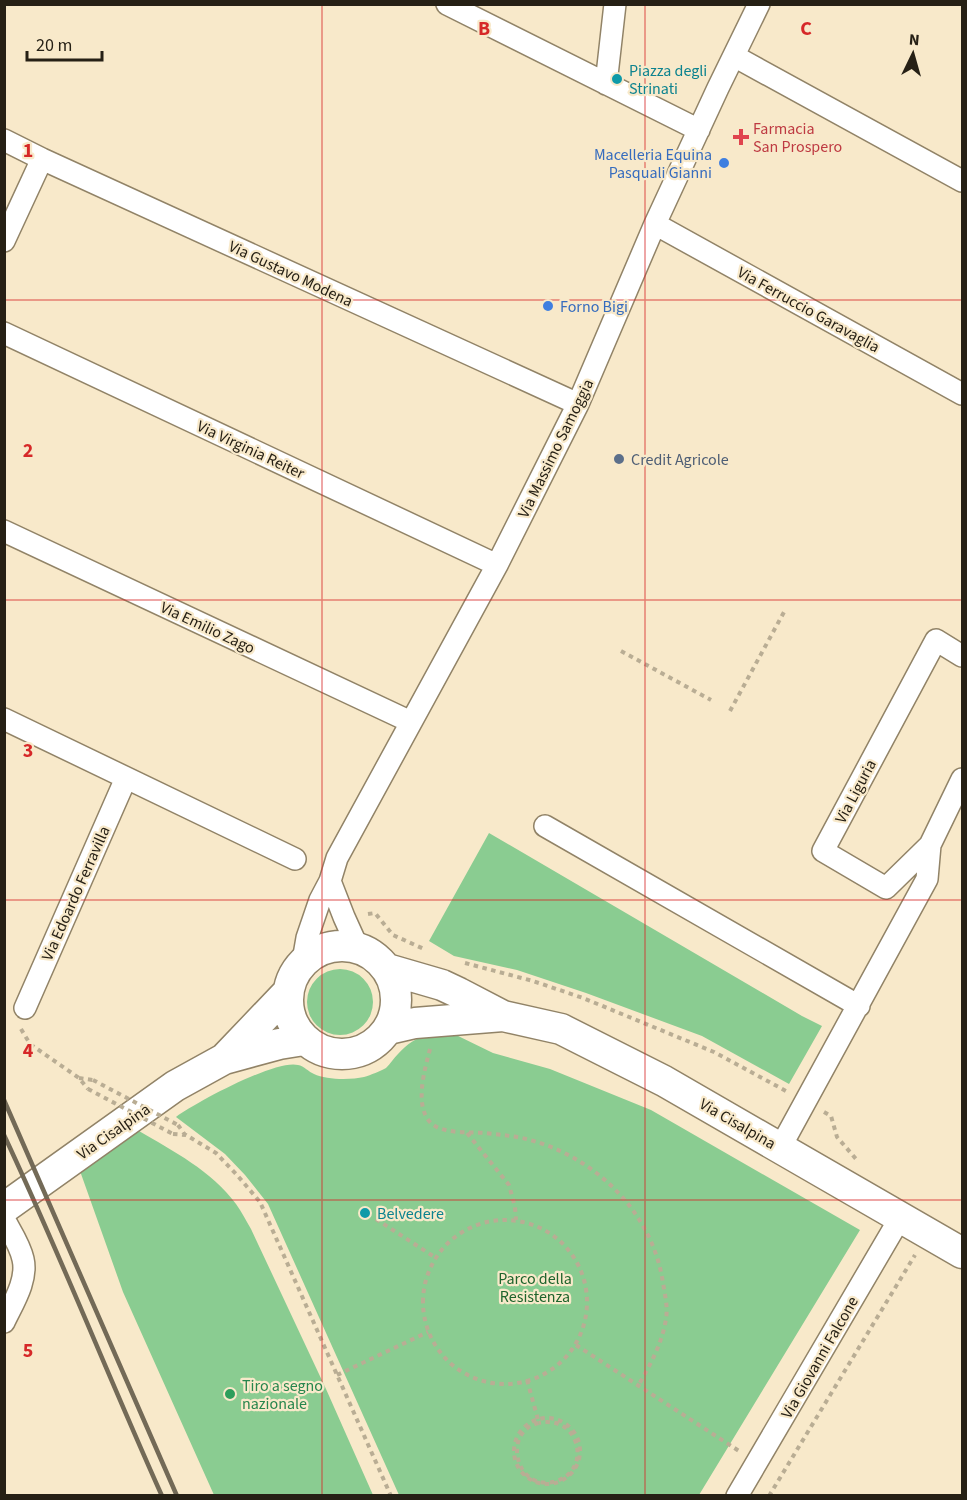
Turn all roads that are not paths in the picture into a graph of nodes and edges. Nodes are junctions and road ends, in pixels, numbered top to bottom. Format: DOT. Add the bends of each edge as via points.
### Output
graph roads {
  1 [pos="447,4"];
  2 [pos="615,4"];
  3 [pos="759,4"];
  4 [pos="734,56"];
  5 [pos="606,84"];
  6 [pos="699,130"];
  7 [pos="4,140"];
  8 [pos="42,159"];
  9 [pos="963,181"];
  10 [pos="655,224"];
  11 [pos="4,241"];
  12 [pos="4,333"];
  13 [pos="963,394"];
  14 [pos="578,404"];
  15 [pos="4,531"];
  16 [pos="497,565"];
  17 [pos="963,656"];
  18 [pos="4,719"];
  19 [pos="411,722"];
  20 [pos="126,778"];
  21 [pos="963,778"];
  22 [pos="545,826"];
  23 [pos="930,845"];
  24 [pos="295,859"];
  25 [pos="330,881"];
  26 [pos="358,948"];
  27 [pos="303,961"];
  28 [pos="387,969"];
  29 [pos="288,992"];
  30 [pos="859,1006"];
  31 [pos="20,1014"];
  32 [pos="503,1016"];
  33 [pos="388,1029"];
  34 [pos="304,1040"];
  35 [pos="224,1059"];
  36 [pos="780,1148"];
  37 [pos="900,1218"];
  38 [pos="6,1219"];
  39 [pos="963,1253"];
  40 [pos="4,1322"];
  41 [pos="737,1496"];
  1 -- 5 [label="street"];
  2 -- 5 [label="street"];
  3 -- 4 [label="street, Via Massimo Samoggia"];
  4 -- 6 [label="street, Via Massimo Samoggia"];
  4 -- 9 [label="street"];
  5 -- 6 [label="street"];
  6 -- 10 [label="street, Via Massimo Samoggia"];
  7 -- 8 [label="street, Via Gustavo Modena"];
  8 -- 11 [label="street"];
  8 -- 14 [label="street, Via Gustavo Modena"];
  10 -- 13 [label="street, Via Ferruccio Garavaglia"];
  10 -- 14 [label="street, Via Massimo Samoggia"];
  12 -- 16 [label="street, Via Virginia Reiter"];
  14 -- 16 [label="street, Via Massimo Samoggia"];
  15 -- 19 [label="street, Via Emilio Zago"];
  16 -- 19 [label="street, Via Massimo Samoggia"];
  17 -- 23 [label="street, Via Liguria" via="936,640 823,851 886,888"];
  18 -- 20 [label="street"];
  19 -- 25 [label="street, Via Massimo Samoggia" via="337,858"];
  20 -- 24 [label="street"];
  20 -- 31 [label="street, Via Edoardo Ferravilla"];
  21 -- 23 [label="street, Via Liguria"];
  22 -- 30 [label="street"];
  23 -- 30 [label="street, Via Liguria" via="927,879"];
  25 -- 26 [label="street"];
  25 -- 27 [label="street, Via Massimo Samoggia" via="307,938"];
  26 -- 27 [label="main road" via="328,947"];
  26 -- 28 [label="main road, Via Cisalpina"];
  27 -- 29 [label="main road, Via Cisalpina"];
  28 -- 32 [label="main road, Via Cisalpina" via="442,985"];
  28 -- 33 [label="main road" via="397,999"];
  29 -- 34 [label="main road" via="293,1026"];
  29 -- 35 [label="main road, Via Cisalpina"];
  30 -- 36 [label="street, Via Liguria"];
  32 -- 33 [label="main road, Via Cisalpina"];
  32 -- 36 [label="main road, Via Cisalpina" via="561,1029 664,1081"];
  33 -- 34 [label="main road" via="365,1050 349,1054 333,1054"];
  34 -- 35 [label="main road, Via Cisalpina"];
  35 -- 38 [label="main road, Via Cisalpina" via="175,1086"];
  36 -- 37 [label="main road, Via Cisalpina"];
  37 -- 39 [label="main road, Via Cisalpina"];
  37 -- 41 [label="street, Via Giovanni Falcone"];
  38 -- 40 [label="street" via="23,1257 24,1274"];
}
